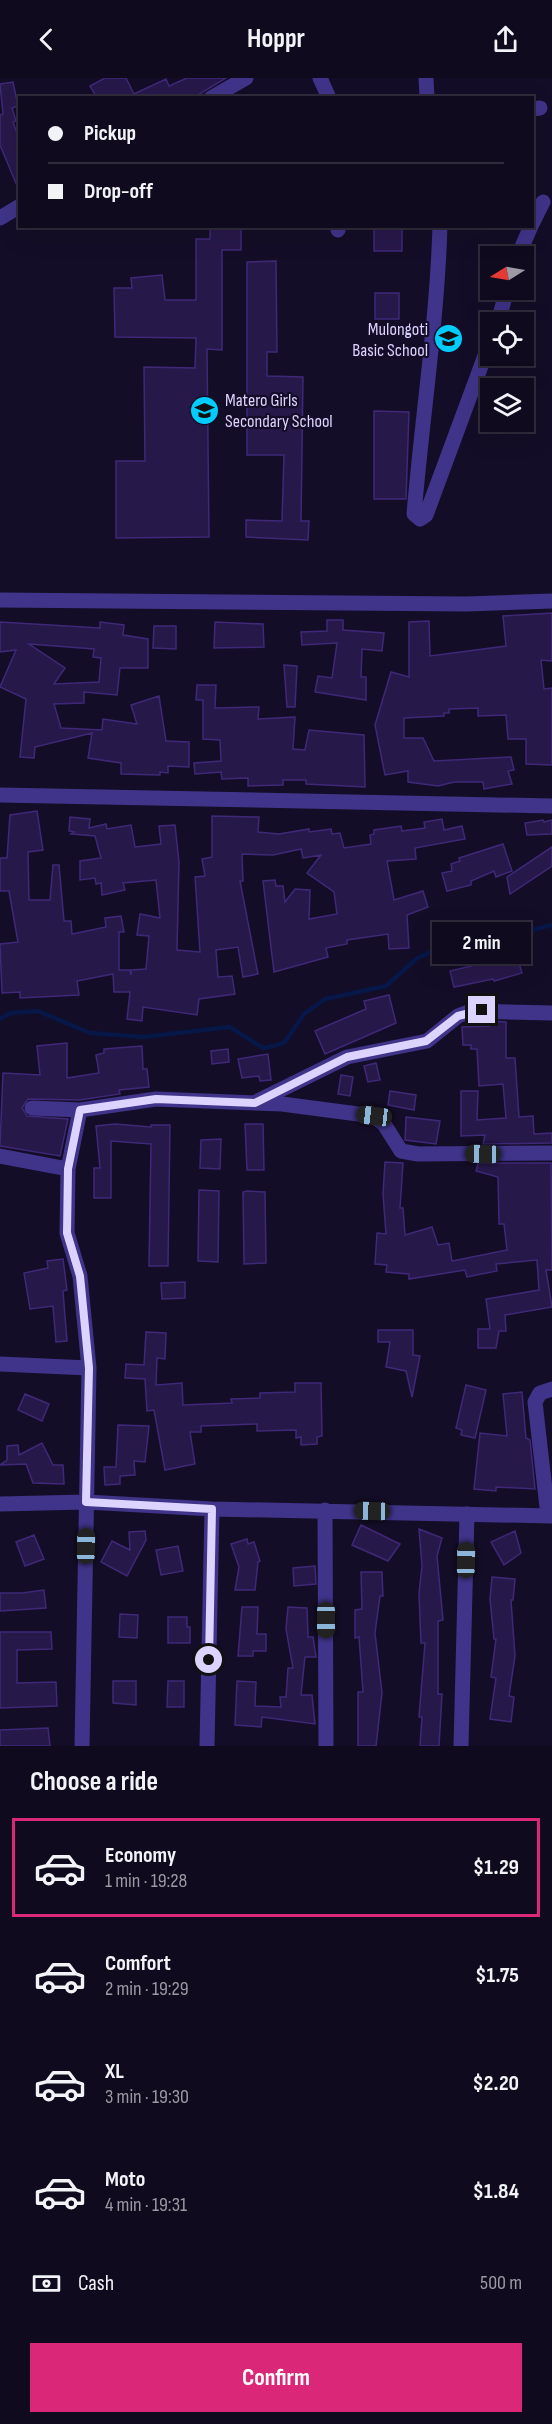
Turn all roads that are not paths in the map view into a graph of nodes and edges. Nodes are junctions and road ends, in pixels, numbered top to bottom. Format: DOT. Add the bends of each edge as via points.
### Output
graph roads {
  1 [pos="246,78"];
  2 [pos="320,78"];
  3 [pos="426,78"];
  4 [pos="215,96"];
  5 [pos="328,96"];
  6 [pos="427,96"];
  7 [pos="542,202"];
  8 [pos="18,208"];
  9 [pos="0,218"];
  10 [pos="534,220"];
  11 [pos="440,228"];
  12 [pos="531,228"];
  13 [pos="523,246"];
  14 [pos="481,366"];
  15 [pos="0,600"];
  16 [pos="552,602"];
  17 [pos="0,795"];
  18 [pos="552,807"];
  19 [pos="552,1013"];
  20 [pos="255,1103"];
  21 [pos="32,1108"];
  22 [pos="80,1110"];
  23 [pos="552,1153"];
  24 [pos="0,1156"];
  25 [pos="68,1169"];
  26 [pos="0,1364"];
  27 [pos="89,1368"];
  28 [pos="552,1389"];
  29 [pos="86,1502"];
  30 [pos="0,1504"];
  31 [pos="212,1509"];
  32 [pos="325,1510"];
  33 [pos="467,1514"];
  34 [pos="550,1516"];
  35 [pos="82,1746"];
  36 [pos="207,1746"];
  37 [pos="326,1746"];
  38 [pos="461,1746"];
  1 -- 4 [label="street"];
  2 -- 5 [label="street"];
  3 -- 6 [label="street"];
  7 -- 10 [label="street"];
  8 -- 9 [label="street"];
  11 -- 14 [label="street" via="436,306 414,514 420,519 426,514 446,466"];
  12 -- 13 [label="street"];
  15 -- 16 [label="street"];
  17 -- 18 [label="street"];
  19 -- 20 [label="street" via="471,1011 458,1016 426,1041 347,1057"];
  20 -- 22 [label="street" via="156,1099"];
  20 -- 23 [label="street" via="374,1116 384,1124 401,1151 418,1154"];
  21 -- 22 [label="street"];
  22 -- 25 [label="street"];
  24 -- 25 [label="street"];
  25 -- 27 [label="street" via="67,1233 80,1276"];
  26 -- 27 [label="street"];
  27 -- 29 [label="street"];
  28 -- 34 [label="street" via="540,1393 535,1402"];
  29 -- 30 [label="street"];
  29 -- 31 [label="street"];
  29 -- 35 [label="street"];
  31 -- 32 [label="street"];
  31 -- 36 [label="street"];
  32 -- 33 [label="street"];
  32 -- 37 [label="street"];
  33 -- 34 [label="street"];
  33 -- 38 [label="street"];
}
